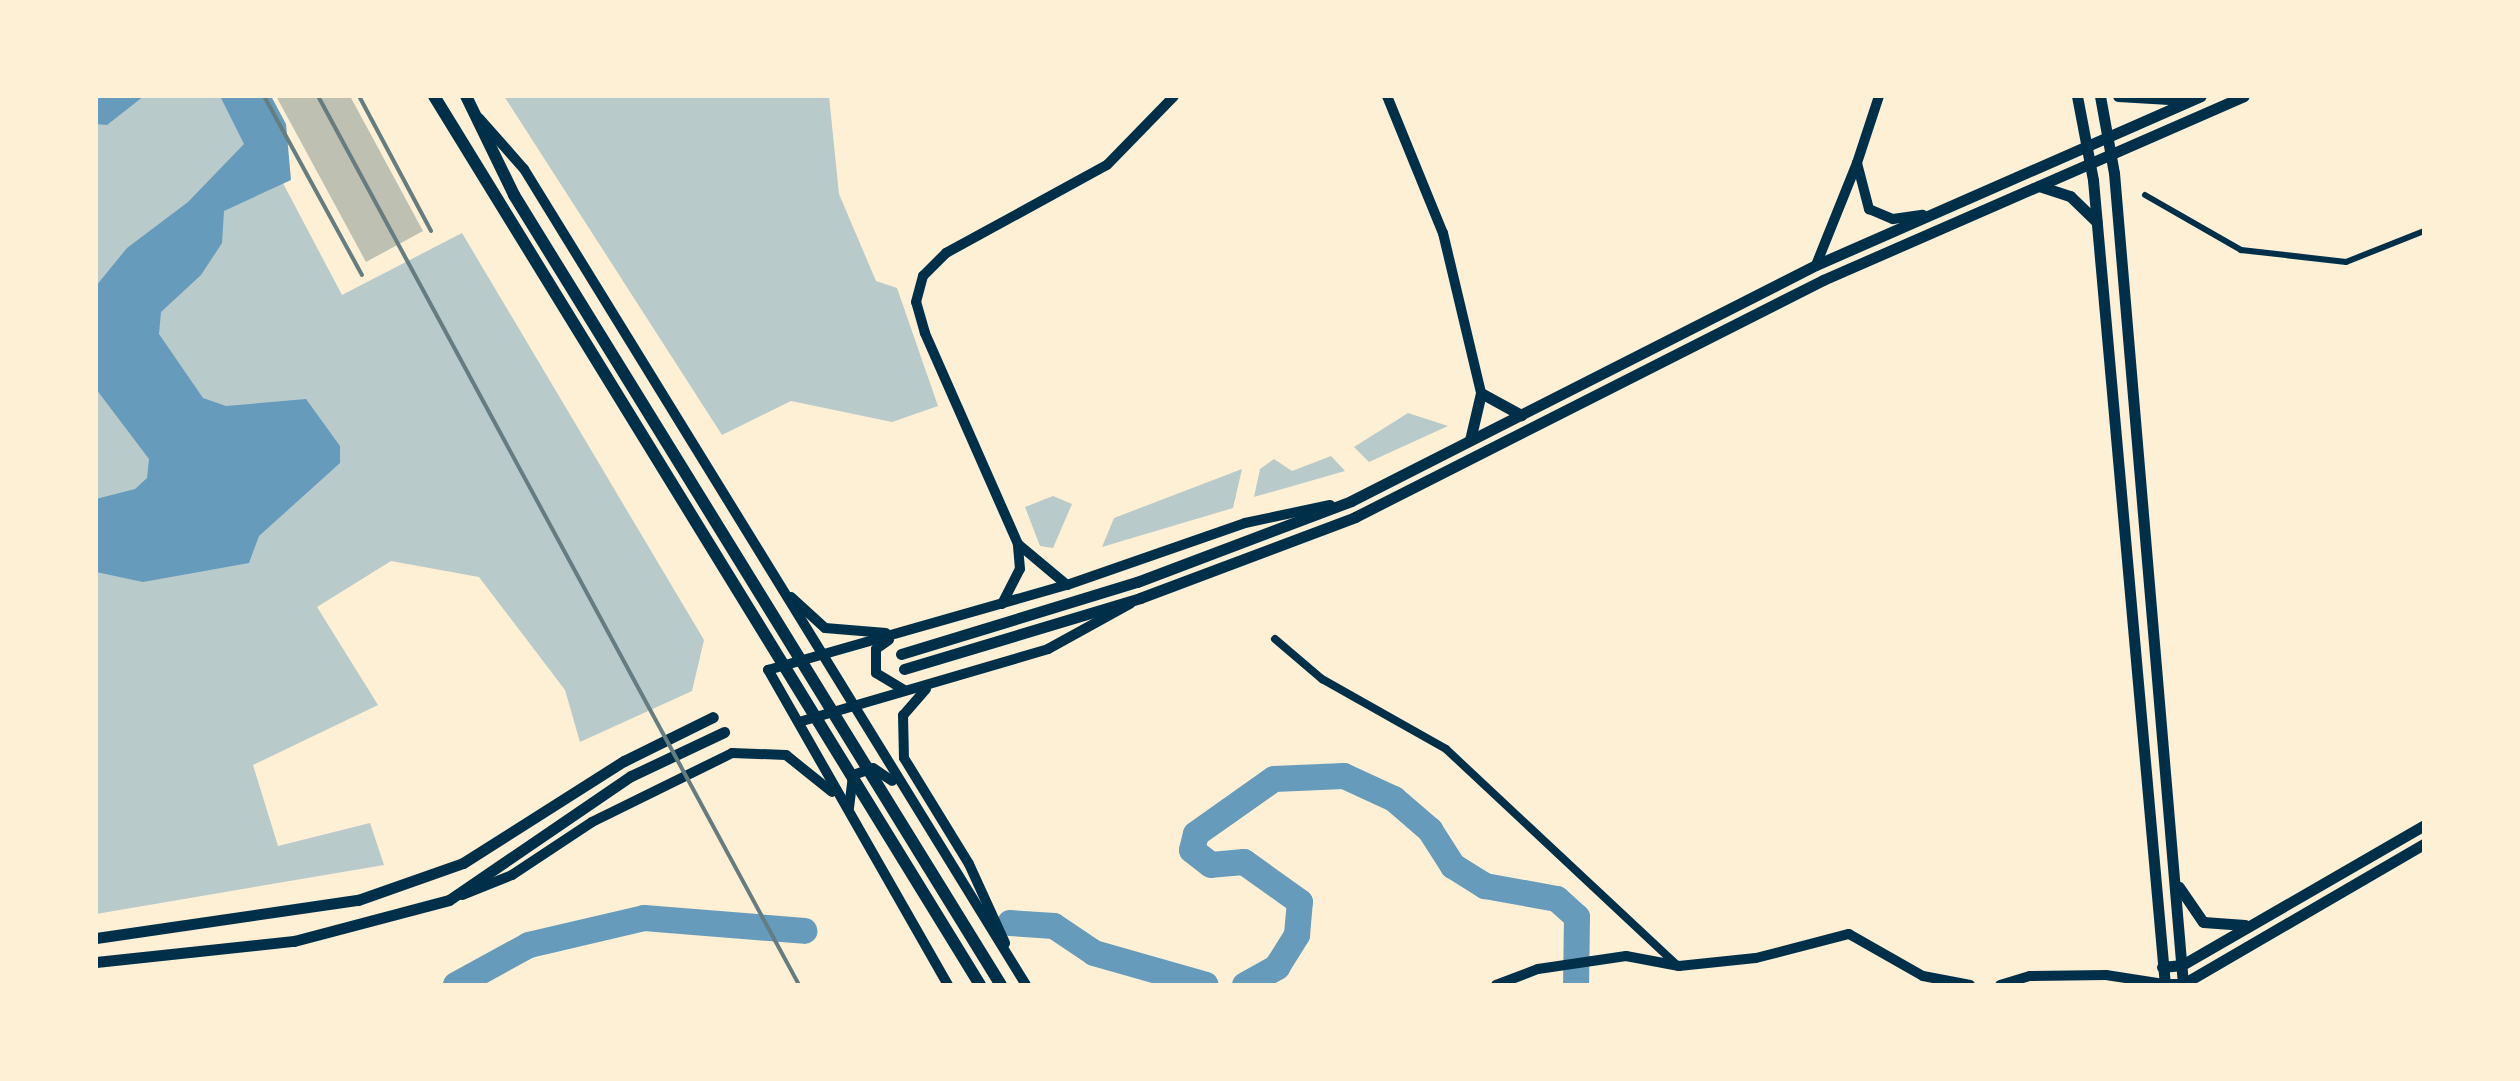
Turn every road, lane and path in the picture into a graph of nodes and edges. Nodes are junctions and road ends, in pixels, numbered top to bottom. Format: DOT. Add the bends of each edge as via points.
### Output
graph roads {
  1 [pos="434,96"];
  2 [pos="466,96"];
  3 [pos="1174,96"];
  4 [pos="1387,96"];
  5 [pos="1879,96"];
  6 [pos="2077,96"];
  7 [pos="2100,96"];
  8 [pos="2118,96"];
  9 [pos="2244,96"];
  10 [pos="2196,98"];
  11 [pos="475,112"];
  12 [pos="2107,136"];
  13 [pos="2089,142"];
  14 [pos="2108,153"];
  15 [pos="2090,161"];
  16 [pos="1857,163"];
  17 [pos="2039,186"];
  18 [pos="2145,195"];
  19 [pos="1923,215"];
  20 [pos="2097,222"];
  21 [pos="2424,231"];
  22 [pos="1816,265"];
  23 [pos="1481,393"];
  24 [pos="1521,415"];
  25 [pos="1470,440"];
  26 [pos="1351,501"];
  27 [pos="1018,544"];
  28 [pos="773,577"];
  29 [pos="1067,585"];
  30 [pos="1140,598"];
  31 [pos="1002,604"];
  32 [pos="900,632"];
  33 [pos="1275,639"];
  34 [pos="901,654"];
  35 [pos="825,659"];
  36 [pos="904,669"];
  37 [pos="926,689"];
  38 [pos="851,705"];
  39 [pos="713,717"];
  40 [pos="799,722"];
  41 [pos="724,732"];
  42 [pos="900,788"];
  43 [pos="849,813"];
  44 [pos="2424,825"];
  45 [pos="2424,844"];
  46 [pos="2174,876"];
  47 [pos="449,900"];
  48 [pos="2254,924"];
  49 [pos="96,938"];
  50 [pos="96,962"];
  51 [pos="2182,965"];
  52 [pos="1679,966"];
  53 [pos="2162,967"];
  54 [pos="1023,980"];
  55 [pos="948,985"];
  56 [pos="980,985"];
  57 [pos="1001,985"];
  58 [pos="1496,985"];
  59 [pos="1970,985"];
  60 [pos="2000,985"];
  61 [pos="2165,985"];
  62 [pos="2183,985"];
  1 -- 56 [label="main road"];
  2 -- 11 [label="main road"];
  3 -- 27 [label="street" via="1107,165 946,253 923,276 916,302 925,333"];
  4 -- 23 [label="street" via="1443,233"];
  5 -- 16 [label="street"];
  6 -- 13 [label="main road"];
  7 -- 12 [label="main road"];
  8 -- 10 [label="main road"];
  9 -- 14 [label="main road"];
  10 -- 12 [label="main road"];
  11 -- 28 [label="street" via="524,169"];
  11 -- 57 [label="main road" via="514,195"];
  12 -- 13 [label="main road"];
  12 -- 14 [label="main road"];
  13 -- 15 [label="main road"];
  13 -- 19 [label="main road"];
  14 -- 15 [label="main road"];
  14 -- 46 [label="main road"];
  15 -- 17 [label="main road"];
  15 -- 20 [label="main road"];
  16 -- 19 [label="street" via="1869,209 1893,219"];
  16 -- 22 [label="street"];
  17 -- 20 [label="main road" via="2070,196"];
  17 -- 30 [label="main road" via="1823,280 1355,517"];
  18 -- 21 [label="street" via="2241,250 2346,262"];
  19 -- 22 [label="main road"];
  20 -- 53 [label="main road"];
  22 -- 24 [label="main road"];
  23 -- 24 [label="main road"];
  23 -- 25 [label="main road"];
  24 -- 25 [label="main road"];
  25 -- 26 [label="main road"];
  26 -- 29 [label="street" via="1245,523"];
  26 -- 34 [label="main road" via="1137,582"];
  27 -- 29 [label="street"];
  27 -- 31 [label="street" via="1020,569"];
  28 -- 32 [label="street" via="825,628 851,635"];
  28 -- 35 [label="street"];
  29 -- 31 [label="street"];
  30 -- 36 [label="main road"];
  30 -- 37 [label="street" via="1048,649"];
  31 -- 32 [label="street"];
  32 -- 35 [label="street"];
  32 -- 37 [label="street" via="876,649 876,673 899,691"];
  33 -- 52 [label="street" via="1322,679 1446,749"];
  35 -- 38 [label="street"];
  35 -- 40 [label="street" via="768,670"];
  37 -- 38 [label="street"];
  37 -- 54 [label="street" via="903,715 904,758 969,864"];
  38 -- 40 [label="street"];
  38 -- 42 [label="street"];
  39 -- 49 [label="main road" via="624,761 463,863 358,900"];
  40 -- 43 [label="street"];
  41 -- 47 [label="main road" via="631,776"];
  42 -- 43 [label="street" via="873,768 862,769 846,787"];
  42 -- 54 [label="street"];
  43 -- 47 [label="street" via="818,775 786,755 732,753 592,822 512,875"];
  43 -- 55 [label="street"];
  44 -- 48 [label="main road"];
  45 -- 62 [label="main road"];
  46 -- 48 [label="main road" via="2203,922 2224,929"];
  46 -- 51 [label="main road"];
  47 -- 50 [label="main road" via="294,941 197,947"];
  48 -- 51 [label="main road"];
  51 -- 53 [label="main road"];
  51 -- 62 [label="main road"];
  52 -- 58 [label="street" via="1626,956 1538,969"];
  52 -- 59 [label="street" via="1756,958 1849,934 1923,976"];
  53 -- 61 [label="main road"];
  60 -- 61 [label="street" via="2030,976 2106,975"];
  61 -- 62 [label="main road"];
}
